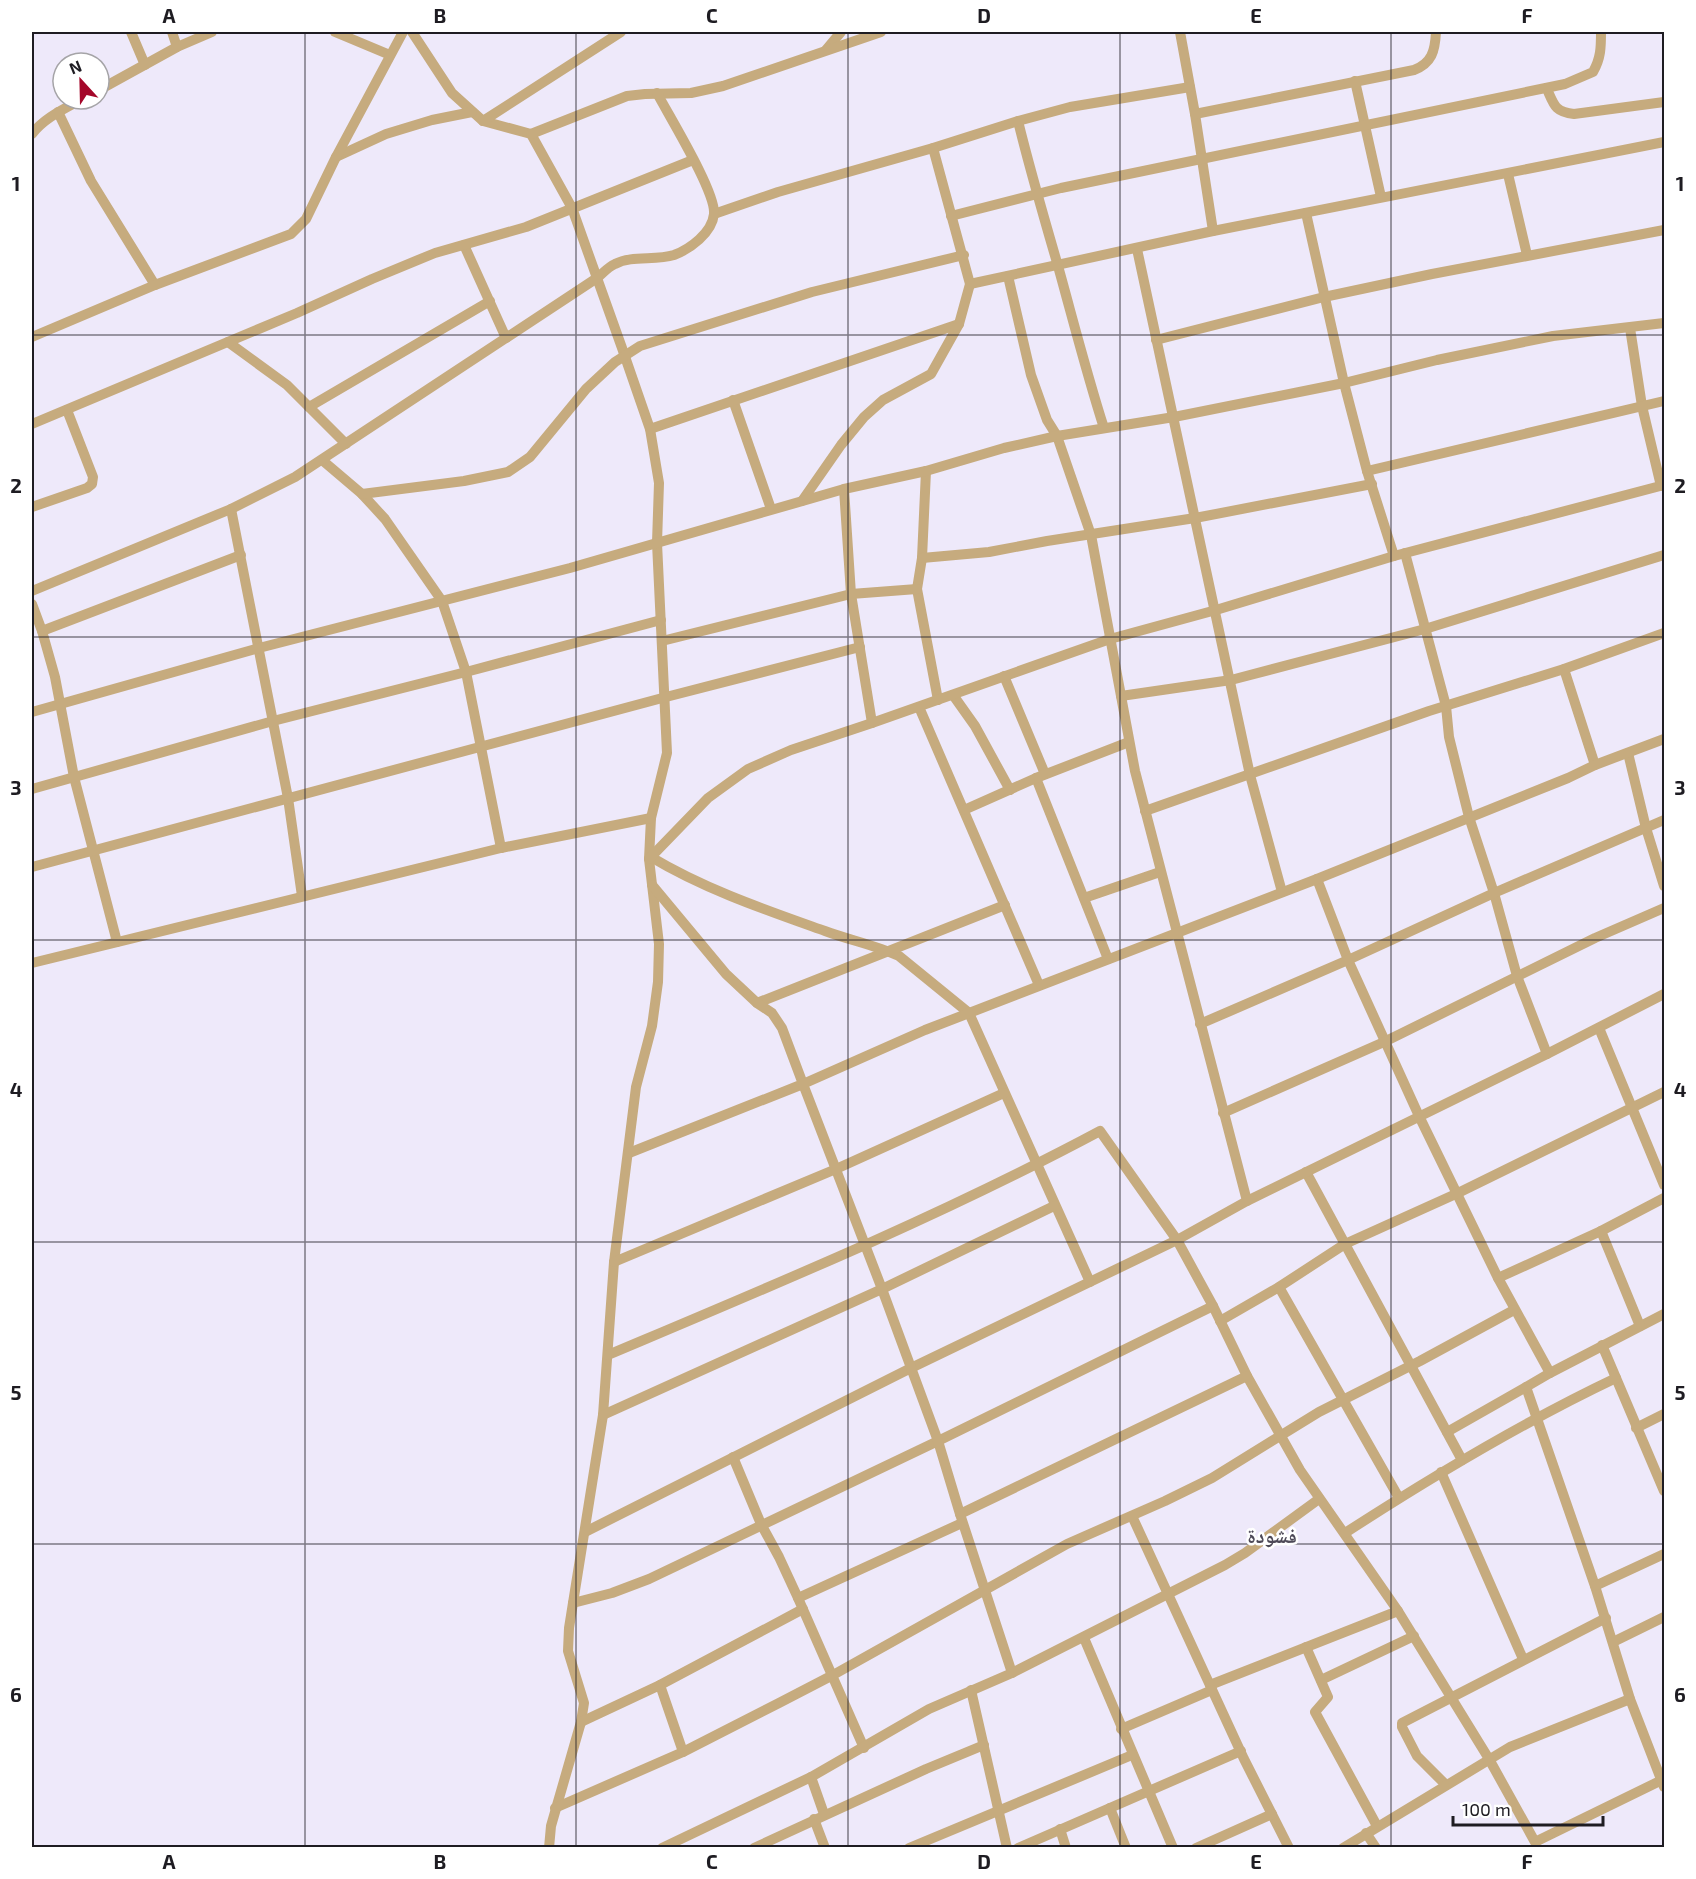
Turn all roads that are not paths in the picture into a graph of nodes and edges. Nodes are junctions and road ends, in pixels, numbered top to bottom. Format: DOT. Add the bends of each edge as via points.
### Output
graph roads {
  1 [pos="131,32"];
  2 [pos="172,32"];
  3 [pos="212,32"];
  4 [pos="335,32"];
  5 [pos="404,32"];
  6 [pos="412,32"];
  7 [pos="621,32"];
  8 [pos="841,32"];
  9 [pos="881,32"];
  10 [pos="1180,32"];
  11 [pos="1436,32"];
  12 [pos="1600,32"];
  13 [pos="177,47"];
  14 [pos="826,51"];
  15 [pos="390,55"];
  16 [pos="145,65"];
  17 [pos="1355,81"];
  18 [pos="111,83"];
  19 [pos="1190,87"];
  20 [pos="1547,89"];
  21 [pos="657,93"];
  22 [pos="1665,102"];
  23 [pos="58,112"];
  24 [pos="472,112"];
  25 [pos="1195,114"];
  26 [pos="483,121"];
  27 [pos="1018,121"];
  28 [pos="1366,125"];
  29 [pos="32,134"];
  30 [pos="531,134"];
  31 [pos="1665,142"];
  32 [pos="933,148"];
  33 [pos="336,157"];
  34 [pos="1202,158"];
  35 [pos="693,160"];
  36 [pos="1508,174"];
  37 [pos="1036,195"];
  38 [pos="1382,197"];
  39 [pos="572,208"];
  40 [pos="1306,213"];
  41 [pos="714,214"];
  42 [pos="951,216"];
  43 [pos="1665,230"];
  44 [pos="1213,231"];
  45 [pos="464,245"];
  46 [pos="1137,249"];
  47 [pos="963,255"];
  48 [pos="1527,255"];
  49 [pos="1058,266"];
  50 [pos="1008,276"];
  51 [pos="597,278"];
  52 [pos="970,284"];
  53 [pos="155,285"];
  54 [pos="1324,297"];
  55 [pos="489,301"];
  56 [pos="1665,323"];
  57 [pos="959,324"];
  58 [pos="1630,328"];
  59 [pos="32,337"];
  60 [pos="506,338"];
  61 [pos="1156,340"];
  62 [pos="228,342"];
  63 [pos="625,354"];
  64 [pos="1344,383"];
  65 [pos="733,400"];
  66 [pos="1665,401"];
  67 [pos="1642,406"];
  68 [pos="309,407"];
  69 [pos="67,410"];
  70 [pos="1174,417"];
  71 [pos="32,424"];
  72 [pos="1104,428"];
  73 [pos="650,429"];
  74 [pos="1057,436"];
  75 [pos="346,444"];
  76 [pos="322,460"];
  77 [pos="926,471"];
  78 [pos="1367,471"];
  79 [pos="1372,484"];
  80 [pos="1663,486"];
  81 [pos="844,489"];
  82 [pos="362,494"];
  83 [pos="802,501"];
  84 [pos="32,506"];
  85 [pos="231,509"];
  86 [pos="771,509"];
  87 [pos="1195,518"];
  88 [pos="1091,535"];
  89 [pos="657,543"];
  90 [pos="241,555"];
  91 [pos="1399,555"];
  92 [pos="1665,555"];
  93 [pos="922,558"];
  94 [pos="917,589"];
  95 [pos="32,591"];
  96 [pos="851,594"];
  97 [pos="442,601"];
  98 [pos="32,604"];
  99 [pos="1216,610"];
  100 [pos="661,620"];
  101 [pos="1425,629"];
  102 [pos="42,631"];
  103 [pos="1665,633"];
  104 [pos="1110,639"];
  105 [pos="662,641"];
  106 [pos="860,647"];
  107 [pos="259,648"];
  108 [pos="1564,669"];
  109 [pos="466,672"];
  110 [pos="1004,676"];
  111 [pos="1231,680"];
  112 [pos="952,695"];
  113 [pos="1121,696"];
  114 [pos="666,697"];
  115 [pos="938,700"];
  116 [pos="61,704"];
  117 [pos="1446,706"];
  118 [pos="919,707"];
  119 [pos="32,712"];
  120 [pos="273,721"];
  121 [pos="872,723"];
  122 [pos="1665,739"];
  123 [pos="1129,742"];
  124 [pos="480,746"];
  125 [pos="1628,753"];
  126 [pos="1594,765"];
  127 [pos="1250,775"];
  128 [pos="1040,776"];
  129 [pos="74,777"];
  130 [pos="32,789"];
  131 [pos="1010,790"];
  132 [pos="288,798"];
  133 [pos="964,810"];
  134 [pos="1145,811"];
  135 [pos="1469,817"];
  136 [pos="651,818"];
  137 [pos="1665,820"];
  138 [pos="1646,828"];
  139 [pos="501,848"];
  140 [pos="93,850"];
  141 [pos="650,858"];
  142 [pos="32,867"];
  143 [pos="1160,872"];
  144 [pos="1317,879"];
  145 [pos="652,885"];
  146 [pos="1665,886"];
  147 [pos="1282,892"];
  148 [pos="1494,893"];
  149 [pos="302,896"];
  150 [pos="1084,898"];
  151 [pos="1005,905"];
  152 [pos="1665,908"];
  153 [pos="1176,934"];
  154 [pos="117,942"];
  155 [pos="887,950"];
  156 [pos="1108,959"];
  157 [pos="1348,960"];
  158 [pos="32,963"];
  159 [pos="1517,976"];
  160 [pos="1039,985"];
  161 [pos="1665,994"];
  162 [pos="757,1003"];
  163 [pos="969,1013"];
  164 [pos="1200,1024"];
  165 [pos="1599,1028"];
  166 [pos="1384,1042"];
  167 [pos="1548,1054"];
  168 [pos="803,1083"];
  169 [pos="1665,1092"];
  170 [pos="1004,1093"];
  171 [pos="1632,1108"];
  172 [pos="1223,1113"];
  173 [pos="1419,1116"];
  174 [pos="629,1153"];
  175 [pos="1036,1165"];
  176 [pos="836,1169"];
  177 [pos="1306,1172"];
  178 [pos="1665,1185"];
  179 [pos="1458,1194"];
  180 [pos="1665,1198"];
  181 [pos="1246,1201"];
  182 [pos="1054,1206"];
  183 [pos="1601,1231"];
  184 [pos="1176,1240"];
  185 [pos="1345,1244"];
  186 [pos="865,1246"];
  187 [pos="614,1262"];
  188 [pos="1498,1278"];
  189 [pos="1090,1282"];
  190 [pos="1279,1287"];
  191 [pos="882,1289"];
  192 [pos="1213,1306"];
  193 [pos="1514,1310"];
  194 [pos="1665,1314"];
  195 [pos="1220,1321"];
  196 [pos="1640,1326"];
  197 [pos="1602,1345"];
  198 [pos="608,1355"];
  199 [pos="1410,1366"];
  200 [pos="911,1368"];
  201 [pos="1550,1373"];
  202 [pos="1247,1376"];
  203 [pos="1616,1378"];
  204 [pos="1526,1387"];
  205 [pos="1343,1399"];
  206 [pos="1665,1414"];
  207 [pos="603,1415"];
  208 [pos="1536,1418"];
  209 [pos="1636,1428"];
  210 [pos="1447,1432"];
  211 [pos="1280,1436"];
  212 [pos="938,1441"];
  213 [pos="733,1457"];
  214 [pos="1462,1460"];
  215 [pos="1441,1472"];
  216 [pos="1665,1491"];
  217 [pos="1319,1498"];
  218 [pos="1399,1498"];
  219 [pos="1132,1516"];
  220 [pos="961,1519"];
  221 [pos="761,1524"];
  222 [pos="585,1532"];
  223 [pos="1345,1533"];
  224 [pos="1665,1554"];
  225 [pos="1595,1586"];
  226 [pos="985,1591"];
  227 [pos="1168,1595"];
  228 [pos="798,1598"];
  229 [pos="573,1603"];
  230 [pos="803,1609"];
  231 [pos="1398,1611"];
  232 [pos="1665,1617"];
  233 [pos="1605,1618"];
  234 [pos="1414,1636"];
  235 [pos="1084,1638"];
  236 [pos="1613,1642"];
  237 [pos="1306,1647"];
  238 [pos="1523,1659"];
  239 [pos="1012,1673"];
  240 [pos="833,1675"];
  241 [pos="1320,1680"];
  242 [pos="660,1685"];
  243 [pos="1211,1688"];
  244 [pos="971,1690"];
  245 [pos="1451,1698"];
  246 [pos="1630,1699"];
  247 [pos="581,1722"];
  248 [pos="1121,1729"];
  249 [pos="984,1745"];
  250 [pos="864,1748"];
  251 [pos="1241,1751"];
  252 [pos="683,1752"];
  253 [pos="1132,1755"];
  254 [pos="1489,1759"];
  255 [pos="811,1777"];
  256 [pos="1664,1782"];
  257 [pos="1446,1785"];
  258 [pos="1148,1791"];
  259 [pos="555,1808"];
  260 [pos="1110,1808"];
  261 [pos="998,1810"];
  262 [pos="1272,1814"];
  263 [pos="819,1817"];
  264 [pos="1377,1826"];
  265 [pos="1060,1829"];
  266 [pos="1365,1833"];
  267 [pos="549,1848"];
  268 [pos="662,1848"];
  269 [pos="754,1848"];
  270 [pos="825,1848"];
  271 [pos="909,1848"];
  272 [pos="1007,1848"];
  273 [pos="1018,1848"];
  274 [pos="1066,1848"];
  275 [pos="1126,1848"];
  276 [pos="1173,1848"];
  277 [pos="1197,1848"];
  278 [pos="1289,1848"];
  279 [pos="1343,1848"];
  280 [pos="1376,1848"];
  1 -- 16 [label="street"];
  2 -- 13 [label="street"];
  3 -- 13 [label="street"];
  4 -- 15 [label="street"];
  5 -- 15 [label="street"];
  6 -- 24 [label="street" via="452,93"];
  7 -- 26 [label="street"];
  8 -- 14 [label="street"];
  9 -- 14 [label="street"];
  10 -- 19 [label="street"];
  11 -- 17 [label="street" via="1431,58 1425,66"];
  12 -- 20 [label="street" via="1599,61 1593,72"];
  13 -- 16 [label="street"];
  14 -- 21 [label="street" via="723,86 691,93"];
  15 -- 33 [label="street"];
  16 -- 18 [label="street"];
  17 -- 25 [label="street"];
  17 -- 28 [label="street"];
  19 -- 25 [label="street"];
  19 -- 27 [label="street" via="1070,107"];
  20 -- 22 [label="street" via="1555,107 1563,113"];
  20 -- 28 [label="street"];
  21 -- 30 [label="street" via="627,96"];
  21 -- 35 [label="street"];
  23 -- 29 [label="street"];
  23 -- 53 [label="street" via="91,181"];
  24 -- 26 [label="street"];
  24 -- 33 [label="street" via="386,134"];
  25 -- 34 [label="street"];
  26 -- 30 [label="street"];
  27 -- 32 [label="street"];
  27 -- 37 [label="street"];
  28 -- 34 [label="street"];
  28 -- 38 [label="street"];
  30 -- 39 [label="street"];
  31 -- 36 [label="street"];
  32 -- 41 [label="street"];
  32 -- 42 [label="street"];
  33 -- 53 [label="street" via="306,219 291,234"];
  34 -- 37 [label="street"];
  34 -- 44 [label="street"];
  35 -- 39 [label="street"];
  35 -- 41 [label="street"];
  36 -- 38 [label="street"];
  36 -- 48 [label="street"];
  37 -- 42 [label="street"];
  37 -- 49 [label="street"];
  38 -- 40 [label="street"];
  39 -- 45 [label="street" via="526,227"];
  39 -- 51 [label="street"];
  40 -- 44 [label="street"];
  40 -- 54 [label="street"];
  41 -- 51 [label="street" via="707,231 692,247 672,255 615,264"];
  42 -- 47 [label="street"];
  43 -- 48 [label="street"];
  44 -- 46 [label="street"];
  45 -- 55 [label="street"];
  45 -- 62 [label="street" via="435,253"];
  46 -- 49 [label="street"];
  46 -- 61 [label="street"];
  47 -- 52 [label="street"];
  47 -- 63 [label="street" via="812,292"];
  48 -- 54 [label="street"];
  49 -- 50 [label="street"];
  49 -- 72 [label="street"];
  50 -- 52 [label="street"];
  50 -- 74 [label="street" via="1031,375"];
  51 -- 60 [label="street"];
  51 -- 63 [label="street"];
  52 -- 57 [label="street"];
  53 -- 59 [label="street"];
  54 -- 61 [label="street"];
  54 -- 64 [label="street"];
  55 -- 60 [label="street"];
  55 -- 68 [label="street"];
  56 -- 58 [label="street"];
  57 -- 65 [label="street"];
  57 -- 83 [label="street" via="931,374 883,400 864,417"];
  58 -- 64 [label="street" via="1553,336"];
  58 -- 67 [label="street"];
  60 -- 75 [label="street"];
  61 -- 70 [label="street"];
  62 -- 68 [label="street"];
  62 -- 69 [label="street"];
  63 -- 73 [label="street"];
  63 -- 82 [label="street" via="586,389 530,457 508,472"];
  64 -- 70 [label="street"];
  64 -- 78 [label="street"];
  65 -- 73 [label="street"];
  65 -- 86 [label="street"];
  66 -- 67 [label="street"];
  67 -- 78 [label="street"];
  67 -- 80 [label="street"];
  68 -- 75 [label="street"];
  69 -- 71 [label="street"];
  69 -- 84 [label="street" via="93,477 92,484"];
  70 -- 72 [label="street"];
  70 -- 87 [label="street"];
  72 -- 74 [label="street"];
  73 -- 89 [label="street" via="659,483"];
  74 -- 77 [label="street"];
  74 -- 88 [label="street"];
  75 -- 76 [label="street"];
  76 -- 82 [label="street"];
  76 -- 85 [label="street"];
  77 -- 81 [label="street"];
  77 -- 93 [label="street"];
  78 -- 79 [label="street"];
  79 -- 87 [label="street"];
  79 -- 91 [label="street"];
  80 -- 91 [label="street"];
  81 -- 83 [label="street"];
  81 -- 96 [label="street"];
  82 -- 97 [label="street" via="385,519"];
  83 -- 86 [label="street"];
  85 -- 90 [label="street"];
  85 -- 95 [label="street"];
  86 -- 89 [label="street"];
  87 -- 88 [label="street"];
  87 -- 99 [label="street"];
  88 -- 93 [label="street" via="989,552"];
  88 -- 104 [label="street"];
  89 -- 97 [label="street"];
  89 -- 100 [label="street"];
  90 -- 102 [label="street"];
  90 -- 107 [label="street"];
  91 -- 99 [label="street"];
  91 -- 101 [label="street"];
  92 -- 101 [label="street"];
  93 -- 94 [label="street"];
  94 -- 96 [label="street"];
  94 -- 115 [label="street"];
  96 -- 105 [label="street"];
  96 -- 106 [label="street"];
  97 -- 107 [label="street"];
  97 -- 109 [label="street"];
  98 -- 102 [label="street"];
  99 -- 104 [label="street"];
  99 -- 111 [label="street"];
  100 -- 105 [label="street"];
  100 -- 109 [label="street"];
  101 -- 111 [label="street"];
  101 -- 117 [label="street"];
  102 -- 116 [label="street"];
  103 -- 108 [label="street"];
  104 -- 110 [label="street"];
  104 -- 113 [label="street"];
  105 -- 114 [label="street"];
  106 -- 114 [label="street"];
  106 -- 121 [label="street"];
  107 -- 116 [label="street"];
  107 -- 120 [label="street"];
  108 -- 117 [label="street"];
  108 -- 126 [label="street"];
  109 -- 120 [label="street"];
  109 -- 124 [label="street"];
  110 -- 112 [label="street"];
  110 -- 128 [label="street"];
  111 -- 113 [label="street"];
  111 -- 127 [label="street"];
  112 -- 115 [label="street"];
  112 -- 131 [label="street" via="975,726"];
  113 -- 123 [label="street"];
  114 -- 124 [label="street"];
  114 -- 136 [label="street" via="667,753"];
  115 -- 118 [label="street"];
  116 -- 119 [label="street"];
  116 -- 129 [label="street"];
  117 -- 127 [label="street"];
  117 -- 135 [label="street" via="1449,737"];
  118 -- 121 [label="street"];
  118 -- 133 [label="street"];
  120 -- 129 [label="street"];
  120 -- 132 [label="street"];
  121 -- 141 [label="street" via="748,769 708,798"];
  122 -- 125 [label="street"];
  123 -- 128 [label="street"];
  123 -- 134 [label="street"];
  124 -- 132 [label="street"];
  124 -- 139 [label="street"];
  125 -- 126 [label="street"];
  125 -- 138 [label="street"];
  126 -- 135 [label="street"];
  127 -- 134 [label="street"];
  127 -- 147 [label="street"];
  128 -- 131 [label="street"];
  128 -- 150 [label="street"];
  129 -- 130 [label="street"];
  129 -- 140 [label="street"];
  131 -- 133 [label="street"];
  132 -- 140 [label="street"];
  132 -- 149 [label="street"];
  133 -- 151 [label="street"];
  134 -- 143 [label="street"];
  135 -- 144 [label="street"];
  135 -- 148 [label="street"];
  136 -- 139 [label="street"];
  136 -- 141 [label="street"];
  137 -- 138 [label="street"];
  138 -- 146 [label="street"];
  138 -- 148 [label="street"];
  139 -- 149 [label="street"];
  140 -- 142 [label="street"];
  140 -- 154 [label="street"];
  141 -- 145 [label="street"];
  141 -- 155 [label="street" via="731,896"];
  143 -- 150 [label="street"];
  143 -- 153 [label="street"];
  144 -- 147 [label="street"];
  144 -- 157 [label="street"];
  145 -- 162 [label="street" via="726,974"];
  145 -- 174 [label="street" via="659,944 658,982 652,1026 636,1087"];
  147 -- 153 [label="street"];
  148 -- 157 [label="street"];
  148 -- 159 [label="street"];
  149 -- 154 [label="street"];
  150 -- 156 [label="street"];
  151 -- 155 [label="street"];
  151 -- 160 [label="street"];
  152 -- 159 [label="street"];
  153 -- 156 [label="street"];
  153 -- 164 [label="street"];
  154 -- 158 [label="street"];
  155 -- 162 [label="street"];
  155 -- 163 [label="street" via="913,966"];
  156 -- 160 [label="street"];
  157 -- 164 [label="street"];
  157 -- 166 [label="street"];
  159 -- 166 [label="street"];
  159 -- 167 [label="street"];
  160 -- 163 [label="street"];
  161 -- 165 [label="street"];
  162 -- 168 [label="street" via="772,1013 782,1028"];
  163 -- 168 [label="street"];
  163 -- 170 [label="street"];
  164 -- 172 [label="street"];
  165 -- 167 [label="street"];
  165 -- 171 [label="street"];
  166 -- 172 [label="street"];
  166 -- 173 [label="street"];
  167 -- 173 [label="street"];
  168 -- 174 [label="street"];
  168 -- 176 [label="street"];
  169 -- 171 [label="street"];
  170 -- 175 [label="street"];
  170 -- 176 [label="street"];
  171 -- 178 [label="street"];
  171 -- 179 [label="street"];
  172 -- 181 [label="street"];
  173 -- 177 [label="street"];
  173 -- 179 [label="street"];
  174 -- 187 [label="street"];
  175 -- 182 [label="street"];
  175 -- 184 [label="street" via="1100,1131"];
  175 -- 186 [label="street"];
  176 -- 186 [label="street"];
  176 -- 187 [label="street"];
  177 -- 181 [label="street"];
  177 -- 185 [label="street"];
  179 -- 185 [label="street"];
  179 -- 188 [label="street"];
  180 -- 183 [label="street"];
  181 -- 184 [label="street"];
  182 -- 189 [label="street"];
  182 -- 191 [label="street"];
  183 -- 188 [label="street"];
  183 -- 196 [label="street"];
  184 -- 189 [label="street"];
  184 -- 192 [label="street"];
  185 -- 190 [label="street"];
  185 -- 199 [label="street"];
  186 -- 191 [label="street"];
  186 -- 198 [label="street"];
  187 -- 198 [label="street"];
  188 -- 193 [label="street"];
  189 -- 200 [label="street"];
  190 -- 195 [label="street"];
  190 -- 205 [label="street"];
  191 -- 200 [label="street"];
  191 -- 207 [label="street"];
  192 -- 195 [label="street"];
  192 -- 212 [label="street"];
  193 -- 199 [label="street"];
  193 -- 201 [label="street"];
  194 -- 196 [label="street"];
  195 -- 202 [label="street"];
  196 -- 197 [label="street"];
  197 -- 201 [label="street"];
  197 -- 203 [label="street"];
  198 -- 207 [label="street"];
  199 -- 205 [label="street"];
  199 -- 210 [label="street"];
  200 -- 212 [label="street"];
  200 -- 213 [label="street"];
  201 -- 204 [label="street"];
  202 -- 211 [label="street"];
  202 -- 220 [label="street"];
  203 -- 208 [label="street"];
  203 -- 209 [label="street"];
  204 -- 208 [label="street"];
  204 -- 210 [label="street"];
  205 -- 211 [label="street"];
  205 -- 218 [label="street"];
  206 -- 209 [label="street"];
  207 -- 222 [label="street"];
  208 -- 214 [label="street"];
  208 -- 225 [label="street"];
  209 -- 216 [label="street"];
  210 -- 214 [label="street"];
  211 -- 217 [label="street"];
  211 -- 219 [label="street" via="1212,1478"];
  212 -- 220 [label="street"];
  212 -- 221 [label="street"];
  213 -- 221 [label="street"];
  213 -- 222 [label="street"];
  214 -- 215 [label="street"];
  215 -- 218 [label="street"];
  215 -- 238 [label="street"];
  217 -- 223 [label="street"];
  217 -- 227 [label="street" via="1245,1553"];
  218 -- 223 [label="street"];
  219 -- 226 [label="street" via="1080,1538"];
  219 -- 227 [label="street"];
  220 -- 226 [label="street"];
  220 -- 228 [label="street"];
  221 -- 228 [label="street"];
  221 -- 229 [label="street" via="633,1586"];
  222 -- 229 [label="street"];
  223 -- 231 [label="street"];
  224 -- 225 [label="street"];
  225 -- 233 [label="street"];
  226 -- 239 [label="street"];
  226 -- 240 [label="street"];
  227 -- 235 [label="street"];
  227 -- 243 [label="street"];
  228 -- 230 [label="street"];
  229 -- 247 [label="street" via="568,1651 584,1703"];
  230 -- 240 [label="street"];
  230 -- 242 [label="street"];
  231 -- 234 [label="street"];
  231 -- 237 [label="street"];
  232 -- 236 [label="street"];
  233 -- 236 [label="street"];
  233 -- 238 [label="street"];
  234 -- 241 [label="street"];
  234 -- 245 [label="street"];
  235 -- 239 [label="street"];
  235 -- 248 [label="street"];
  236 -- 246 [label="street"];
  237 -- 241 [label="street"];
  237 -- 243 [label="street"];
  238 -- 245 [label="street"];
  239 -- 244 [label="street"];
  240 -- 250 [label="street"];
  240 -- 252 [label="street"];
  241 -- 264 [label="street" via="1328,1697 1315,1712"];
  242 -- 247 [label="street"];
  242 -- 252 [label="street"];
  243 -- 248 [label="street"];
  243 -- 251 [label="street"];
  244 -- 249 [label="street"];
  244 -- 250 [label="street" via="929,1709"];
  245 -- 254 [label="street"];
  245 -- 257 [label="street" via="1401,1725 1417,1756"];
  246 -- 254 [label="street"];
  246 -- 256 [label="street"];
  247 -- 259 [label="street"];
  248 -- 253 [label="street"];
  249 -- 261 [label="street"];
  249 -- 263 [label="street"];
  250 -- 255 [label="street"];
  251 -- 258 [label="street"];
  251 -- 262 [label="street"];
  252 -- 259 [label="street"];
  253 -- 258 [label="street"];
  253 -- 261 [label="street"];
  254 -- 256 [label="street" via="1535,1842"];
  254 -- 257 [label="street"];
  255 -- 263 [label="street"];
  255 -- 268 [label="street"];
  257 -- 264 [label="street"];
  258 -- 260 [label="street"];
  258 -- 276 [label="street"];
  259 -- 267 [label="street"];
  260 -- 265 [label="street"];
  260 -- 275 [label="street"];
  261 -- 271 [label="street"];
  261 -- 272 [label="street"];
  262 -- 277 [label="street"];
  262 -- 278 [label="street"];
  263 -- 269 [label="street"];
  263 -- 270 [label="street"];
  264 -- 266 [label="street"];
  265 -- 273 [label="street"];
  265 -- 274 [label="street"];
  266 -- 279 [label="street"];
  266 -- 280 [label="street"];
}
